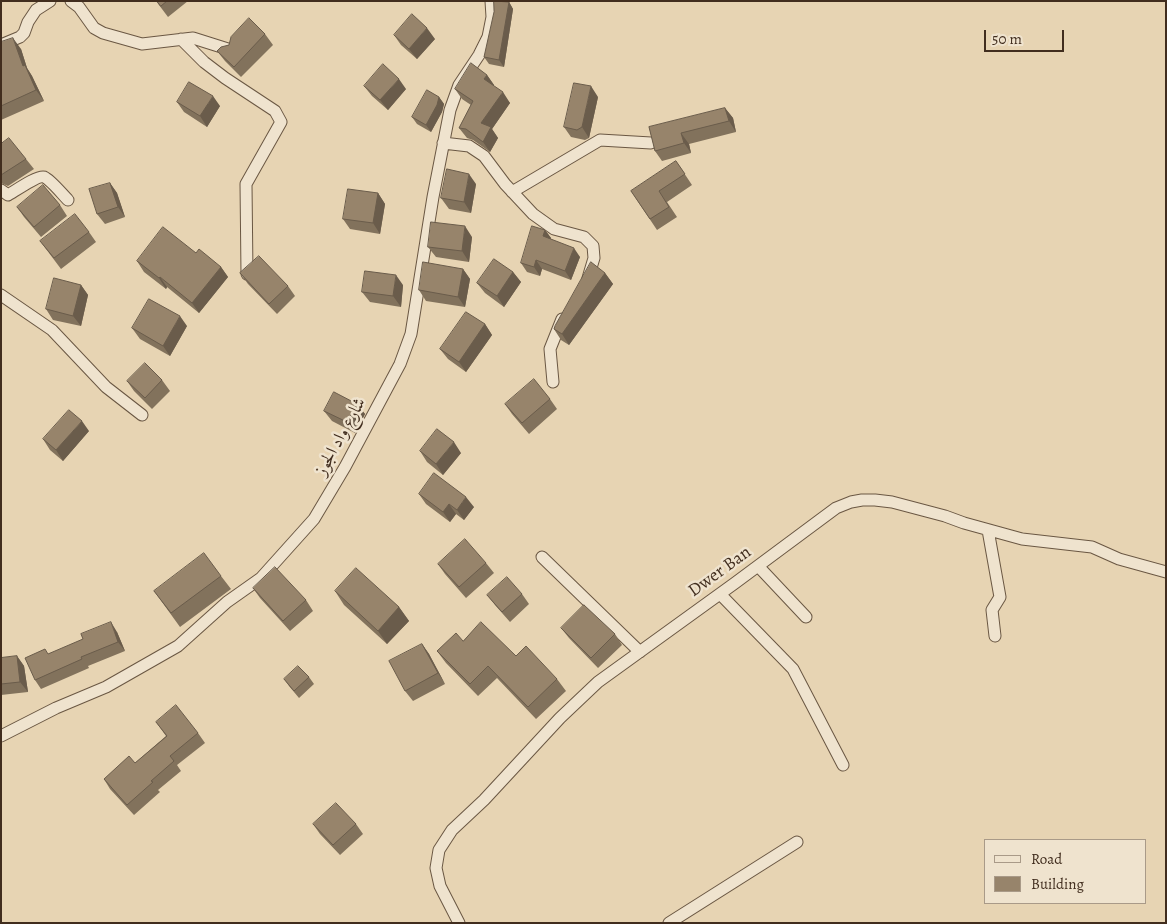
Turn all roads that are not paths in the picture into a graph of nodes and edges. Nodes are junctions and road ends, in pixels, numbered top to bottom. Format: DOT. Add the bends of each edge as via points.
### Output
graph roads {
  1 [pos="50,1"];
  2 [pos="71,1"];
  3 [pos="491,1"];
  4 [pos="181,39"];
  5 [pos="1,44"];
  6 [pos="231,50"];
  7 [pos="443,143"];
  8 [pos="651,143"];
  9 [pos="1,190"];
  10 [pos="512,192"];
  11 [pos="68,200"];
  12 [pos="247,274"];
  13 [pos="581,290"];
  14 [pos="1,295"];
  15 [pos="568,309"];
  16 [pos="553,382"];
  17 [pos="142,415"];
  18 [pos="988,530"];
  19 [pos="542,557"];
  20 [pos="758,566"];
  21 [pos="1166,572"];
  22 [pos="720,594"];
  23 [pos="806,617"];
  24 [pos="995,636"];
  25 [pos="640,652"];
  26 [pos="1,736"];
  27 [pos="843,765"];
  28 [pos="797,842"];
  29 [pos="459,923"];
  30 [pos="669,923"];
  1 -- 5 [label="street" via="36,10 20,37"];
  2 -- 4 [label="street" via="94,28 104,33 142,44"];
  3 -- 7 [label="street, شارع واد الجوز" via="488,37 454,97"];
  4 -- 6 [label="street" via="193,38"];
  4 -- 12 [label="street" via="225,78 275,110 281,122 246,184"];
  7 -- 10 [label="street" via="469,146 484,156"];
  7 -- 26 [label="street, شارع واد الجوز" via="411,334 400,364 314,520 261,578 178,646 106,687"];
  8 -- 10 [label="street" via="600,140"];
  9 -- 11 [label="street" via="8,195 40,177"];
  10 -- 13 [label="street" via="543,222 554,229 584,237 593,246 591,271"];
  14 -- 17 [label="street" via="52,330 106,386"];
  15 -- 16 [label="street" via="550,349"];
  18 -- 20 [label="street, Dwer Ban" via="892,502 862,500 846,503 831,511"];
  18 -- 21 [label="street, Dwer Ban" via="1033,541 1092,547 1119,559"];
  18 -- 24 [label="street" via="1000,597 992,610"];
  19 -- 25 [label="street"];
  20 -- 22 [label="street, Dwer Ban"];
  20 -- 23 [label="street"];
  22 -- 25 [label="street, Dwer Ban"];
  22 -- 27 [label="street" via="793,669"];
  25 -- 29 [label="street, Dwer Ban" via="598,682 566,712 444,840 437,855 437,876"];
  28 -- 30 [label="street"];
}
